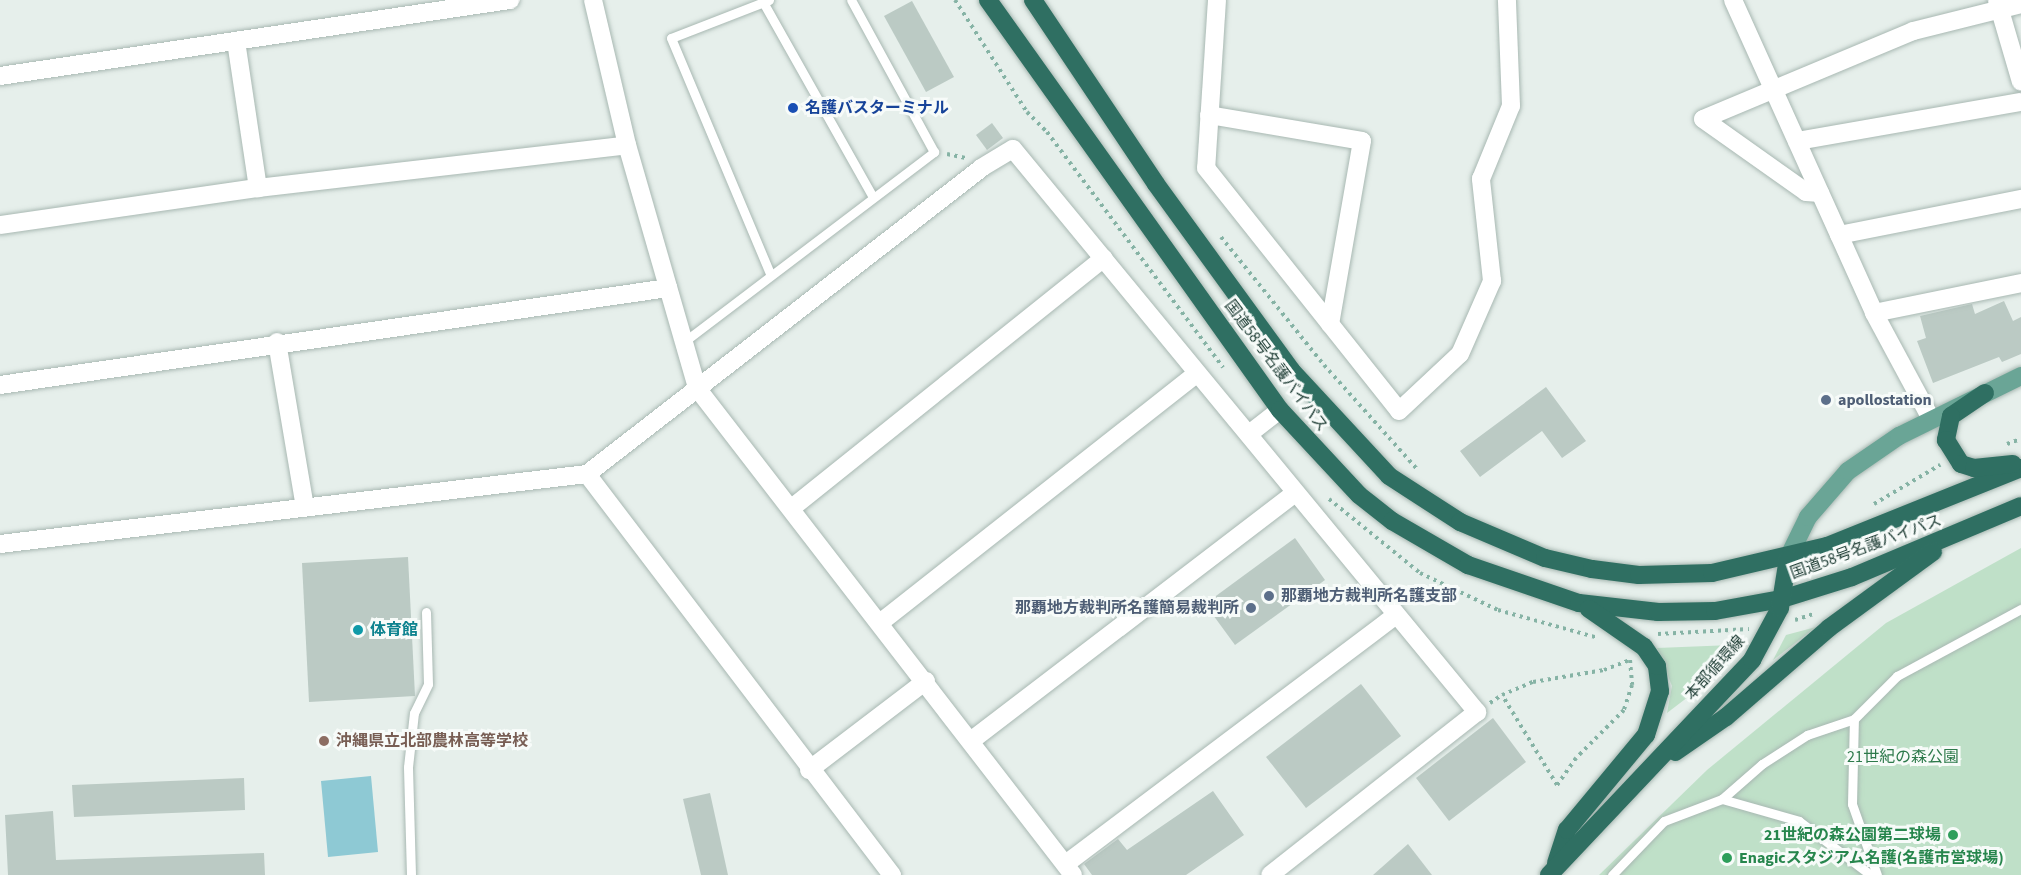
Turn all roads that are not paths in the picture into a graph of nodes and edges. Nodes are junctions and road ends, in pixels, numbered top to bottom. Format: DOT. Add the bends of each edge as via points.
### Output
graph roads {
  1 [pos="510,0"];
  2 [pos="593,0"];
  3 [pos="851,0"];
  4 [pos="988,0"];
  5 [pos="1033,0"];
  6 [pos="1217,0"];
  7 [pos="1507,0"];
  8 [pos="1733,0"];
  9 [pos="766,1"];
  10 [pos="1998,4"];
  11 [pos="2021,4"];
  12 [pos="236,42"];
  13 [pos="0,76"];
  14 [pos="2021,82"];
  15 [pos="1774,89"];
  16 [pos="2021,102"];
  17 [pos="1209,115"];
  18 [pos="1797,141"];
  19 [pos="627,145"];
  20 [pos="258,188"];
  21 [pos="1820,193"];
  22 [pos="873,197"];
  23 [pos="2021,199"];
  24 [pos="0,225"];
  25 [pos="1839,236"];
  26 [pos="1104,258"];
  27 [pos="770,274"];
  28 [pos="2021,283"];
  29 [pos="668,288"];
  30 [pos="1874,313"];
  31 [pos="1330,324"];
  32 [pos="685,341"];
  33 [pos="277,342"];
  34 [pos="1197,373"];
  35 [pos="2021,376"];
  36 [pos="0,385"];
  37 [pos="697,388"];
  38 [pos="1985,393"];
  39 [pos="1280,410"];
  40 [pos="1931,418"];
  41 [pos="1249,434"];
  42 [pos="2021,463"];
  43 [pos="2021,468"];
  44 [pos="587,474"];
  45 [pos="1294,494"];
  46 [pos="2021,506"];
  47 [pos="305,507"];
  48 [pos="793,507"];
  49 [pos="1953,536"];
  50 [pos="0,544"];
  51 [pos="1788,558"];
  52 [pos="1782,599"];
  53 [pos="1579,603"];
  54 [pos="2021,609"];
  55 [pos="426,612"];
  56 [pos="1395,616"];
  57 [pos="881,622"];
  58 [pos="926,681"];
  59 [pos="1854,719"];
  60 [pos="972,740"];
  61 [pos="809,770"];
  62 [pos="1644,773"];
  63 [pos="1722,799"];
  64 [pos="1070,869"];
  65 [pos="1552,871"];
  66 [pos="411,875"];
  67 [pos="892,875"];
  68 [pos="1270,875"];
  69 [pos="1612,875"];
  70 [pos="1871,875"];
  71 [pos="1877,875"];
  1 -- 12 [label="street"];
  2 -- 19 [label="street"];
  3 -- 22 [label="lane" via="934,152"];
  4 -- 39 [label="highway, 国道58号名護バイパス"];
  5 -- 51 [label="highway, 国道58号名護バイパス" via="1156,184 1270,342 1326,412 1389,476 1460,522 1499,540 1592,569 1639,575 1699,574"];
  6 -- 17 [label="street"];
  7 -- 31 [label="street" via="1510,106 1481,179 1492,282 1460,354 1399,411"];
  8 -- 15 [label="street"];
  9 -- 22 [label="lane"];
  9 -- 27 [label="lane" via="671,38"];
  10 -- 11 [label="street"];
  10 -- 14 [label="street"];
  10 -- 15 [label="street" via="1913,31"];
  12 -- 13 [label="street"];
  12 -- 20 [label="street"];
  15 -- 18 [label="street"];
  15 -- 21 [label="street" via="1703,119 1806,192"];
  16 -- 18 [label="street"];
  17 -- 31 [label="street" via="1206,168"];
  17 -- 31 [label="street" via="1362,141"];
  18 -- 21 [label="street"];
  19 -- 20 [label="street"];
  19 -- 29 [label="street"];
  20 -- 24 [label="street"];
  21 -- 25 [label="street"];
  22 -- 27 [label="lane"];
  23 -- 25 [label="street"];
  25 -- 30 [label="street"];
  26 -- 34 [label="street"];
  26 -- 37 [label="street" via="1013,149 981,168"];
  26 -- 48 [label="street"];
  27 -- 32 [label="lane"];
  28 -- 30 [label="street"];
  29 -- 32 [label="street"];
  29 -- 33 [label="street"];
  30 -- 40 [label="street"];
  32 -- 37 [label="street"];
  33 -- 36 [label="street"];
  33 -- 47 [label="street"];
  34 -- 41 [label="street"];
  34 -- 57 [label="street"];
  35 -- 38 [label="main road, 本部循環線"];
  37 -- 44 [label="street"];
  37 -- 48 [label="street"];
  38 -- 40 [label="main road, 本部循環線"];
  38 -- 42 [label="highway" via="1951,416 1946,425 1946,440 1954,457 1974,468"];
  39 -- 41 [label="street"];
  39 -- 53 [label="highway, 国道58号名護バイパス" via="1326,463 1392,521 1468,565"];
  40 -- 51 [label="main road, 本部循環線" via="1848,471 1808,517"];
  41 -- 45 [label="street"];
  43 -- 51 [label="highway, 国道58号名護バイパス"];
  44 -- 47 [label="street"];
  44 -- 61 [label="street"];
  45 -- 56 [label="street"];
  45 -- 60 [label="street"];
  46 -- 49 [label="highway, 国道58号名護バイパス"];
  47 -- 50 [label="street"];
  48 -- 57 [label="street"];
  49 -- 52 [label="highway, 国道58号名護バイパス" via="1852,577"];
  49 -- 62 [label="highway" via="1829,628 1726,717"];
  51 -- 52 [label="highway, 本部循環線"];
  52 -- 53 [label="highway, 国道58号名護バイパス" via="1715,611 1658,612"];
  52 -- 62 [label="highway, 本部循環線" via="1773,625 1752,660"];
  53 -- 65 [label="highway" via="1636,640 1651,656 1660,677 1654,720 1567,830"];
  54 -- 59 [label="lane" via="1897,676"];
  55 -- 66 [label="lane" via="428,684 414,713 408,767"];
  56 -- 64 [label="street"];
  56 -- 68 [label="street" via="1477,712"];
  57 -- 58 [label="street"];
  58 -- 60 [label="street"];
  58 -- 61 [label="street"];
  59 -- 63 [label="lane" via="1807,735 1762,764"];
  59 -- 71 [label="lane" via="1852,804"];
  60 -- 64 [label="street"];
  61 -- 67 [label="street"];
  62 -- 65 [label="highway, 本部循環線"];
  63 -- 69 [label="lane" via="1664,821"];
  63 -- 70 [label="lane" via="1799,821"];
}
